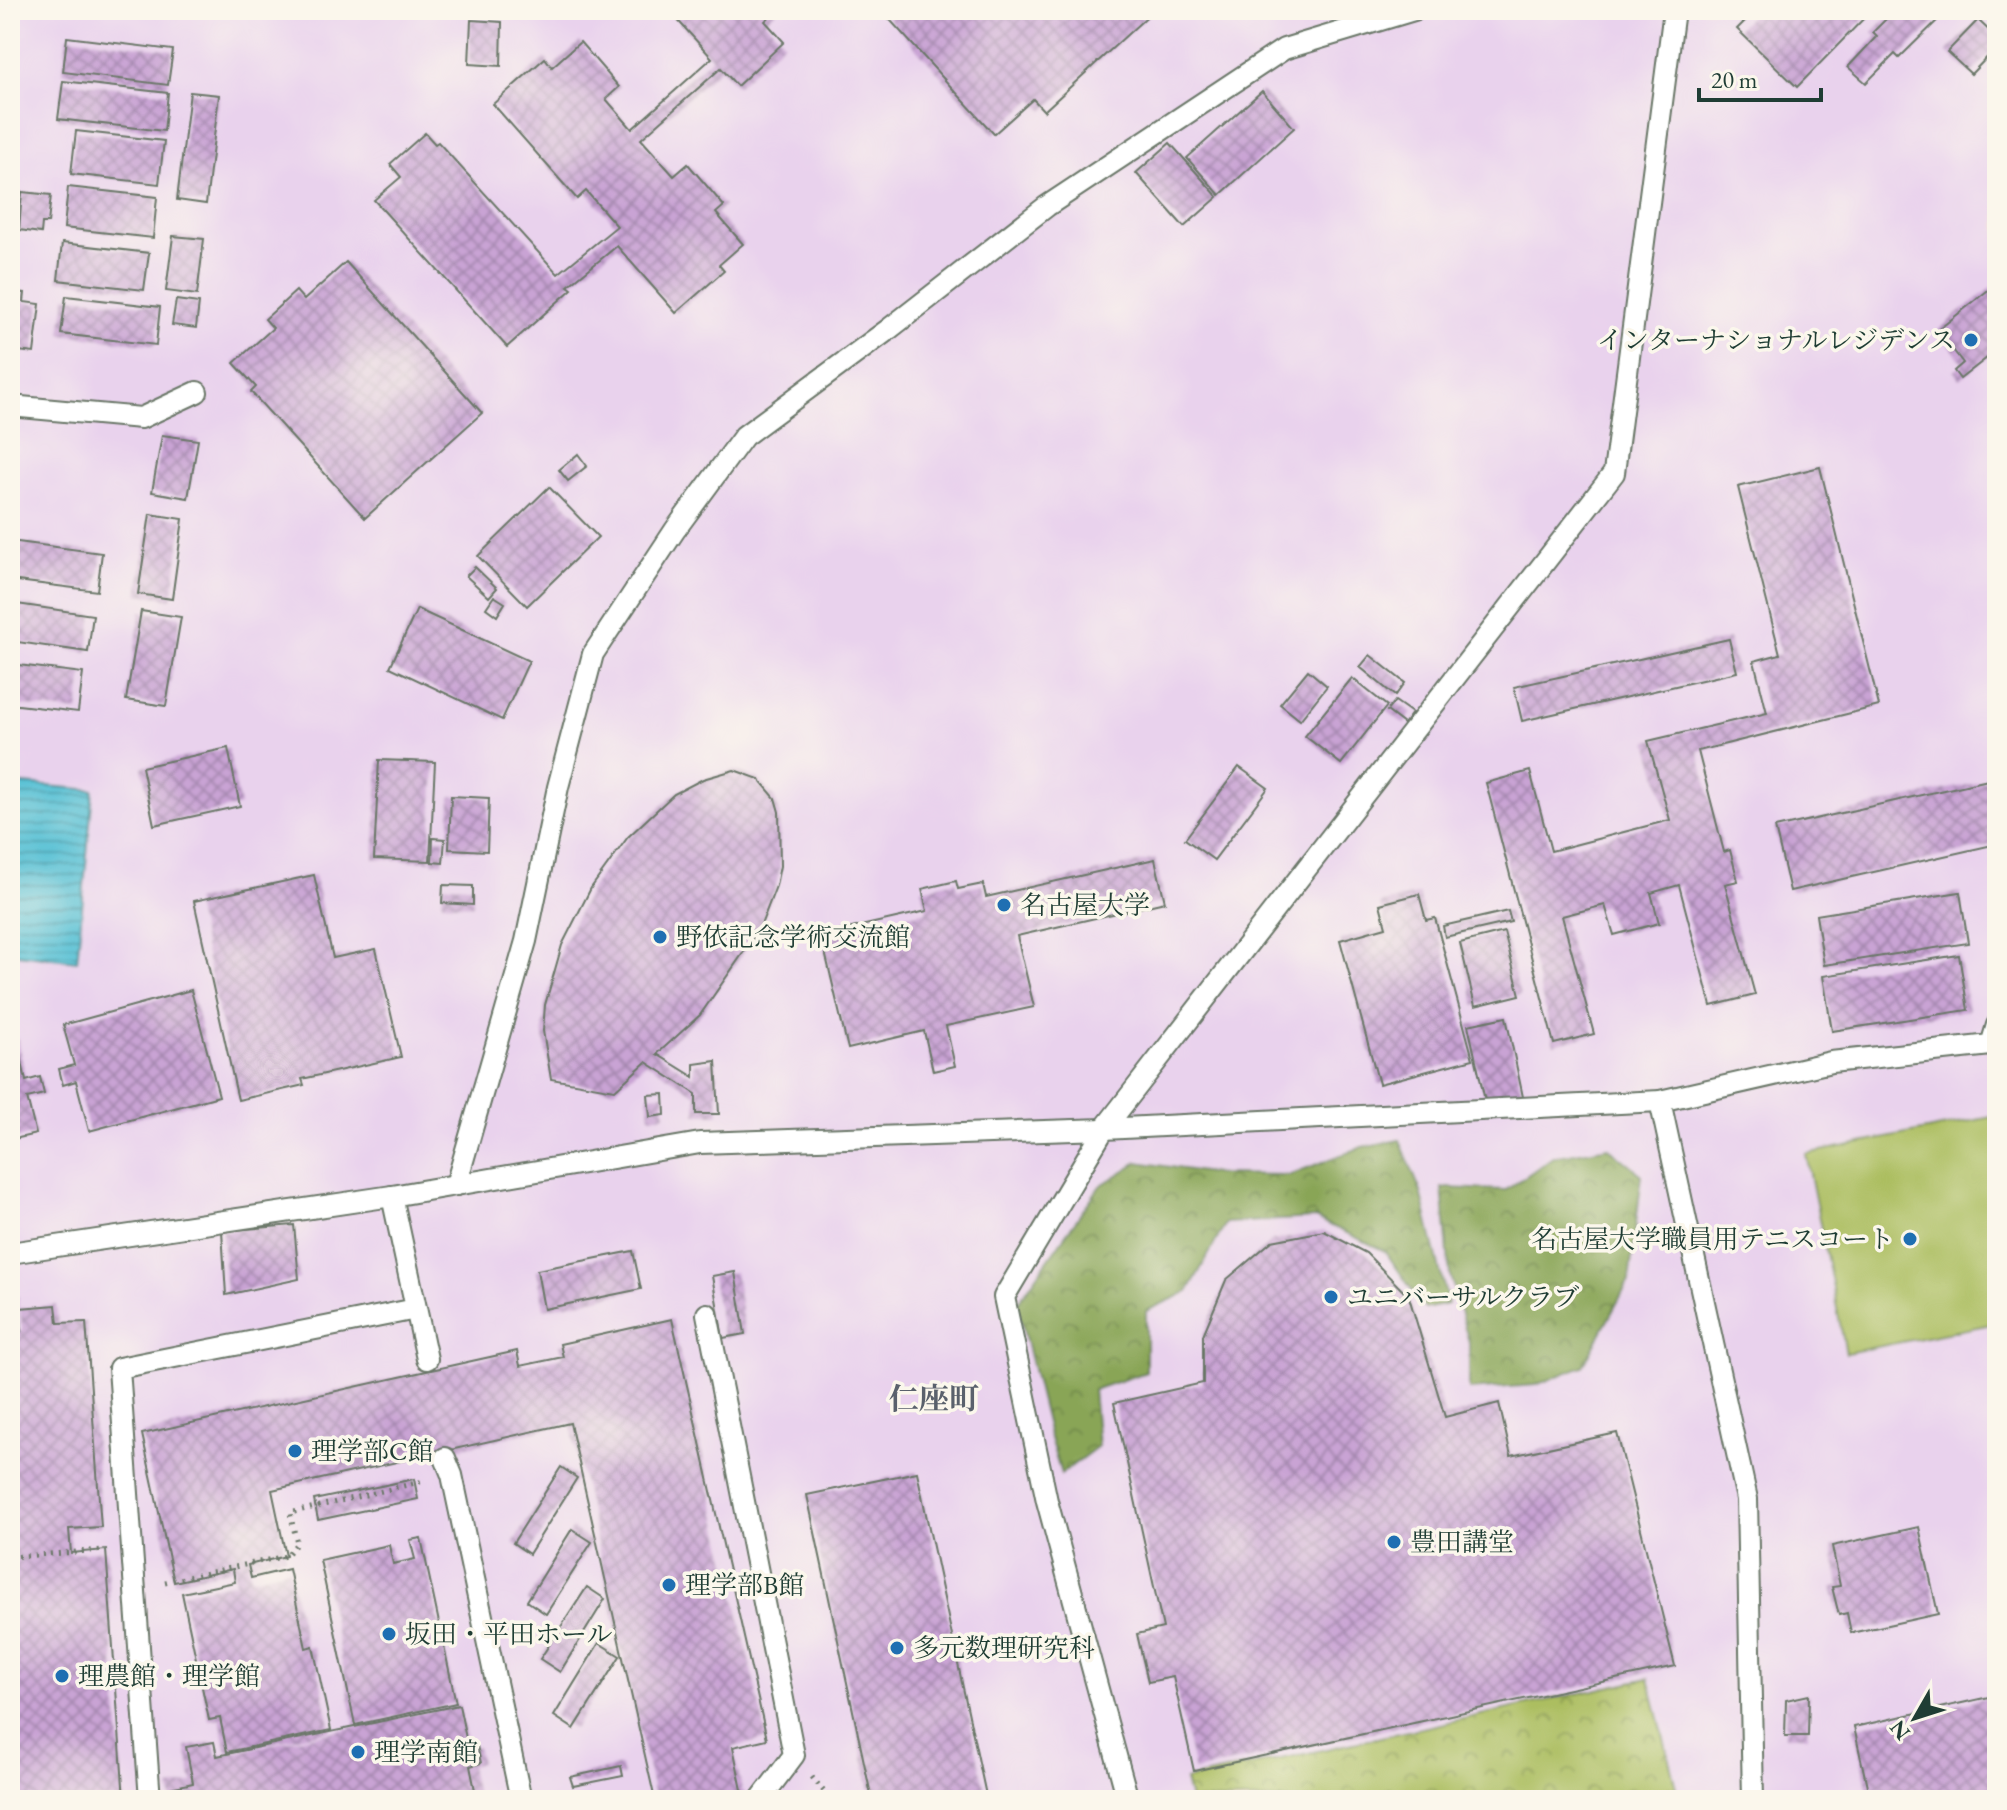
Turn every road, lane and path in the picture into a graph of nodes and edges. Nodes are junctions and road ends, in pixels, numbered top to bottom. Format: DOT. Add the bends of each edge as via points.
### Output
graph roads {
  1 [pos="1414,10"];
  2 [pos="1674,10"];
  3 [pos="197,392"];
  4 [pos="10,406"];
  5 [pos="1997,1025"];
  6 [pos="1660,1101"];
  7 [pos="1104,1129"];
  8 [pos="456,1185"];
  9 [pos="392,1196"];
  10 [pos="10,1253"];
  11 [pos="416,1309"];
  12 [pos="707,1314"];
  13 [pos="427,1359"];
  14 [pos="449,1466"];
  15 [pos="129,1505"];
  16 [pos="10,1557"];
  17 [pos="135,1582"];
  18 [pos="150,1800"];
  19 [pos="521,1800"];
  20 [pos="760,1800"];
  21 [pos="1128,1800"];
  22 [pos="1753,1800"];
  1 -- 8 [label="lane" via="1284,49 1047,206 744,436 593,654 526,941"];
  2 -- 7 [label="lane" via="1614,473"];
  3 -- 4 [label="lane" via="141,418"];
  5 -- 6 [label="lane" via="1991,1045 1831,1062"];
  6 -- 7 [label="lane"];
  6 -- 22 [label="lane" via="1747,1499"];
  7 -- 8 [label="lane" via="700,1143"];
  7 -- 21 [label="lane" via="1004,1297 1047,1501"];
  8 -- 9 [label="lane"];
  9 -- 10 [label="lane"];
  9 -- 11 [label="lane"];
  11 -- 13 [label="lane"];
  11 -- 15 [label="lane" via="119,1368"];
  12 -- 20 [label="lane" via="794,1755"];
  14 -- 17 [label="path" via="290,1513 297,1543 286,1556 174,1582"];
  14 -- 19 [label="lane"];
  15 -- 16 [label="path" via="106,1550"];
  15 -- 17 [label="lane"];
  17 -- 18 [label="lane"];
}
